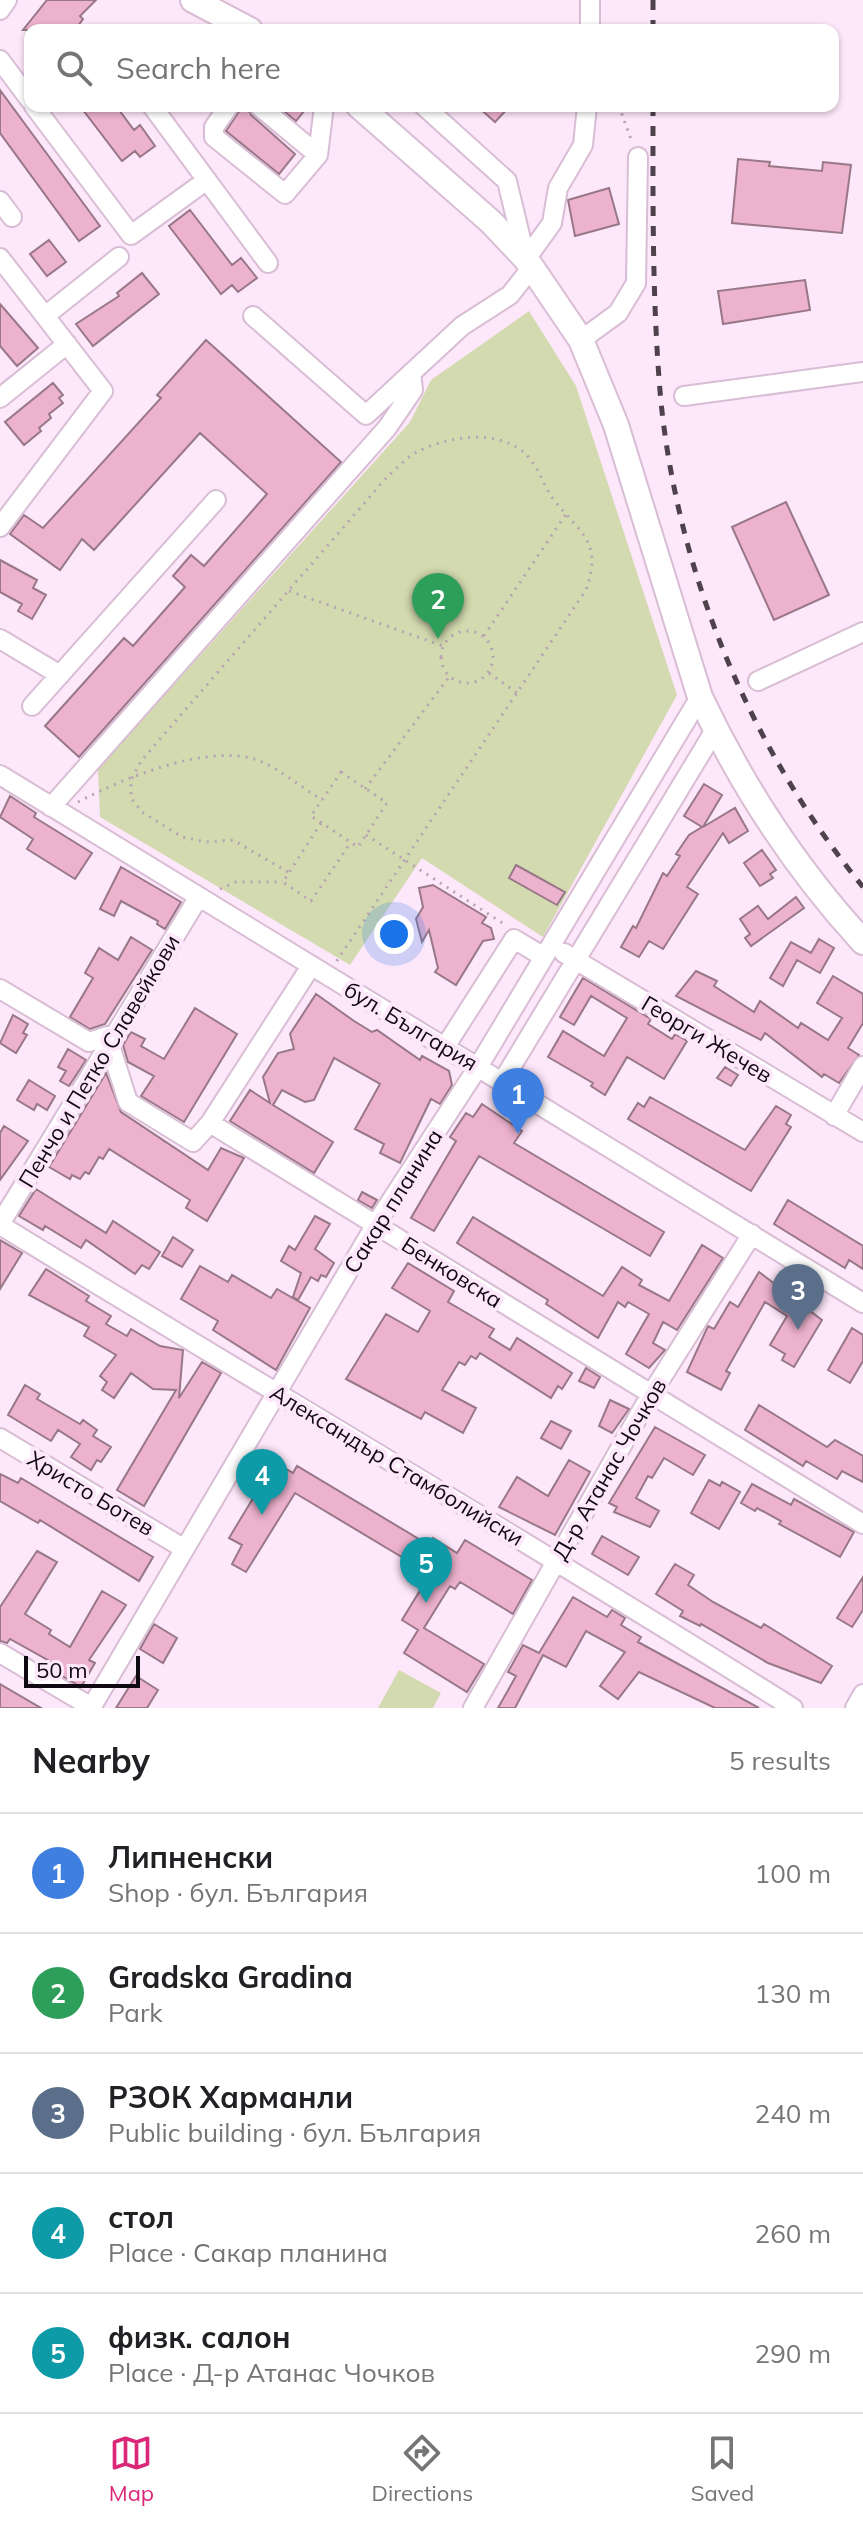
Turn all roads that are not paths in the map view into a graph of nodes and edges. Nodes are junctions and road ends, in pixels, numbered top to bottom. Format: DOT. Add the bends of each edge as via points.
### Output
graph roads {
  1 [pos="7,0"];
  2 [pos="193,0"];
  3 [pos="590,0"];
  4 [pos="0,10"];
  5 [pos="239,24"];
  6 [pos="590,24"];
  7 [pos="0,60"];
  8 [pos="24,92"];
  9 [pos="39,112"];
  10 [pos="156,112"];
  11 [pos="225,112"];
  12 [pos="266,112"];
  13 [pos="322,112"];
  14 [pos="366,112"];
  15 [pos="431,112"];
  16 [pos="586,112"];
  17 [pos="318,155"];
  18 [pos="638,157"];
  19 [pos="207,180"];
  20 [pos="0,201"];
  21 [pos="12,217"];
  22 [pos="119,257"];
  23 [pos="0,258"];
  24 [pos="268,263"];
  25 [pos="529,263"];
  26 [pos="45,316"];
  27 [pos="253,316"];
  28 [pos="581,340"];
  29 [pos="67,344"];
  30 [pos="863,372"];
  31 [pos="411,373"];
  32 [pos="684,396"];
  33 [pos="0,398"];
  34 [pos="216,500"];
  35 [pos="0,527"];
  36 [pos="863,632"];
  37 [pos="0,639"];
  38 [pos="60,675"];
  39 [pos="758,681"];
  40 [pos="700,697"];
  41 [pos="32,706"];
  42 [pos="715,730"];
  43 [pos="0,775"];
  44 [pos="55,810"];
  45 [pos="198,898"];
  46 [pos="863,942"];
  47 [pos="548,951"];
  48 [pos="574,959"];
  49 [pos="319,970"];
  50 [pos="0,989"];
  51 [pos="111,1042"];
  52 [pos="445,1047"];
  53 [pos="863,1066"];
  54 [pos="478,1067"];
  55 [pos="502,1082"];
  56 [pos="834,1116"];
  57 [pos="210,1123"];
  58 [pos="863,1132"];
  59 [pos="376,1224"];
  60 [pos="0,1225"];
  61 [pos="752,1234"];
  62 [pos="863,1303"];
  63 [pos="276,1394"];
  64 [pos="650,1396"];
  65 [pos="0,1438"];
  66 [pos="863,1524"];
  67 [pos="183,1548"];
  68 [pos="557,1559"];
  69 [pos="0,1653"];
  70 [pos="863,1694"];
  71 [pos="92,1708"];
  72 [pos="473,1708"];
  73 [pos="793,1708"];
  74 [pos="855,1708"];
  1 -- 4 [label="street"];
  2 -- 5 [label="main road"];
  3 -- 6 [label="street"];
  7 -- 8 [label="street"];
  9 -- 19 [label="street" via="131,235"];
  10 -- 19 [label="street"];
  11 -- 17 [label="street" via="214,137 285,194"];
  12 -- 17 [label="street"];
  13 -- 17 [label="street"];
  14 -- 25 [label="main road" via="441,176"];
  15 -- 25 [label="street" via="507,181"];
  16 -- 25 [label="street" via="583,145 558,188 552,223"];
  18 -- 28 [label="street" via="636,283 618,313"];
  19 -- 24 [label="street"];
  20 -- 21 [label="street"];
  22 -- 26 [label="street"];
  23 -- 26 [label="street"];
  25 -- 28 [label="main road"];
  25 -- 31 [label="street" via="510,295 462,326"];
  26 -- 29 [label="street"];
  27 -- 31 [label="street" via="366,415"];
  28 -- 40 [label="main road" via="616,425"];
  29 -- 33 [label="street"];
  29 -- 35 [label="street" via="103,391"];
  30 -- 32 [label="street"];
  31 -- 44 [label="street" via="413,390 387,428"];
  34 -- 38 [label="street"];
  36 -- 39 [label="street"];
  37 -- 38 [label="street"];
  38 -- 41 [label="street"];
  40 -- 42 [label="main road"];
  40 -- 47 [label="street, Сакар планина"];
  42 -- 46 [label="main road" via="791,854"];
  42 -- 48 [label="street"];
  43 -- 44 [label="street, бул. България"];
  44 -- 45 [label="street, бул. България"];
  45 -- 49 [label="street, бул. България"];
  45 -- 51 [label="street, Пенчо и Петко Славейкови"];
  47 -- 48 [label="street, Георги Жечев"];
  47 -- 52 [label="street, Георги Жечев" via="514,939"];
  47 -- 54 [label="street, Сакар планина"];
  48 -- 55 [label="street"];
  48 -- 56 [label="street, Георги Жечев"];
  49 -- 52 [label="street, бул. България"];
  49 -- 57 [label="street"];
  50 -- 51 [label="street" via="89,1042 107,1036"];
  51 -- 57 [label="street" via="128,1102 193,1142"];
  51 -- 60 [label="street, Пенчо и Петко Славейкови"];
  52 -- 54 [label="street, бул. България"];
  53 -- 56 [label="street"];
  54 -- 55 [label="street, бул. България"];
  54 -- 59 [label="street, Сакар планина"];
  55 -- 61 [label="street, бул. България"];
  56 -- 58 [label="street, Георги Жечев"];
  57 -- 59 [label="street, Бенковска"];
  59 -- 63 [label="street, Сакар планина"];
  59 -- 64 [label="street, Бенковска"];
  60 -- 63 [label="street, Александър Стамболийски"];
  61 -- 62 [label="street, бул. България"];
  61 -- 64 [label="street, Д-р Атанас Чочков"];
  63 -- 67 [label="street, Сакар планина"];
  63 -- 68 [label="street, Александър Стамболийски"];
  64 -- 66 [label="street, Бенковска"];
  64 -- 68 [label="street, Д-р Атанас Чочков"];
  65 -- 67 [label="street, Христо Ботев"];
  67 -- 71 [label="street, Сакар планина"];
  68 -- 72 [label="street, Д-р Атанас Чочков"];
  68 -- 73 [label="street, Александър Стамболийски"];
  69 -- 71 [label="street"];
  70 -- 74 [label="street"];
}
